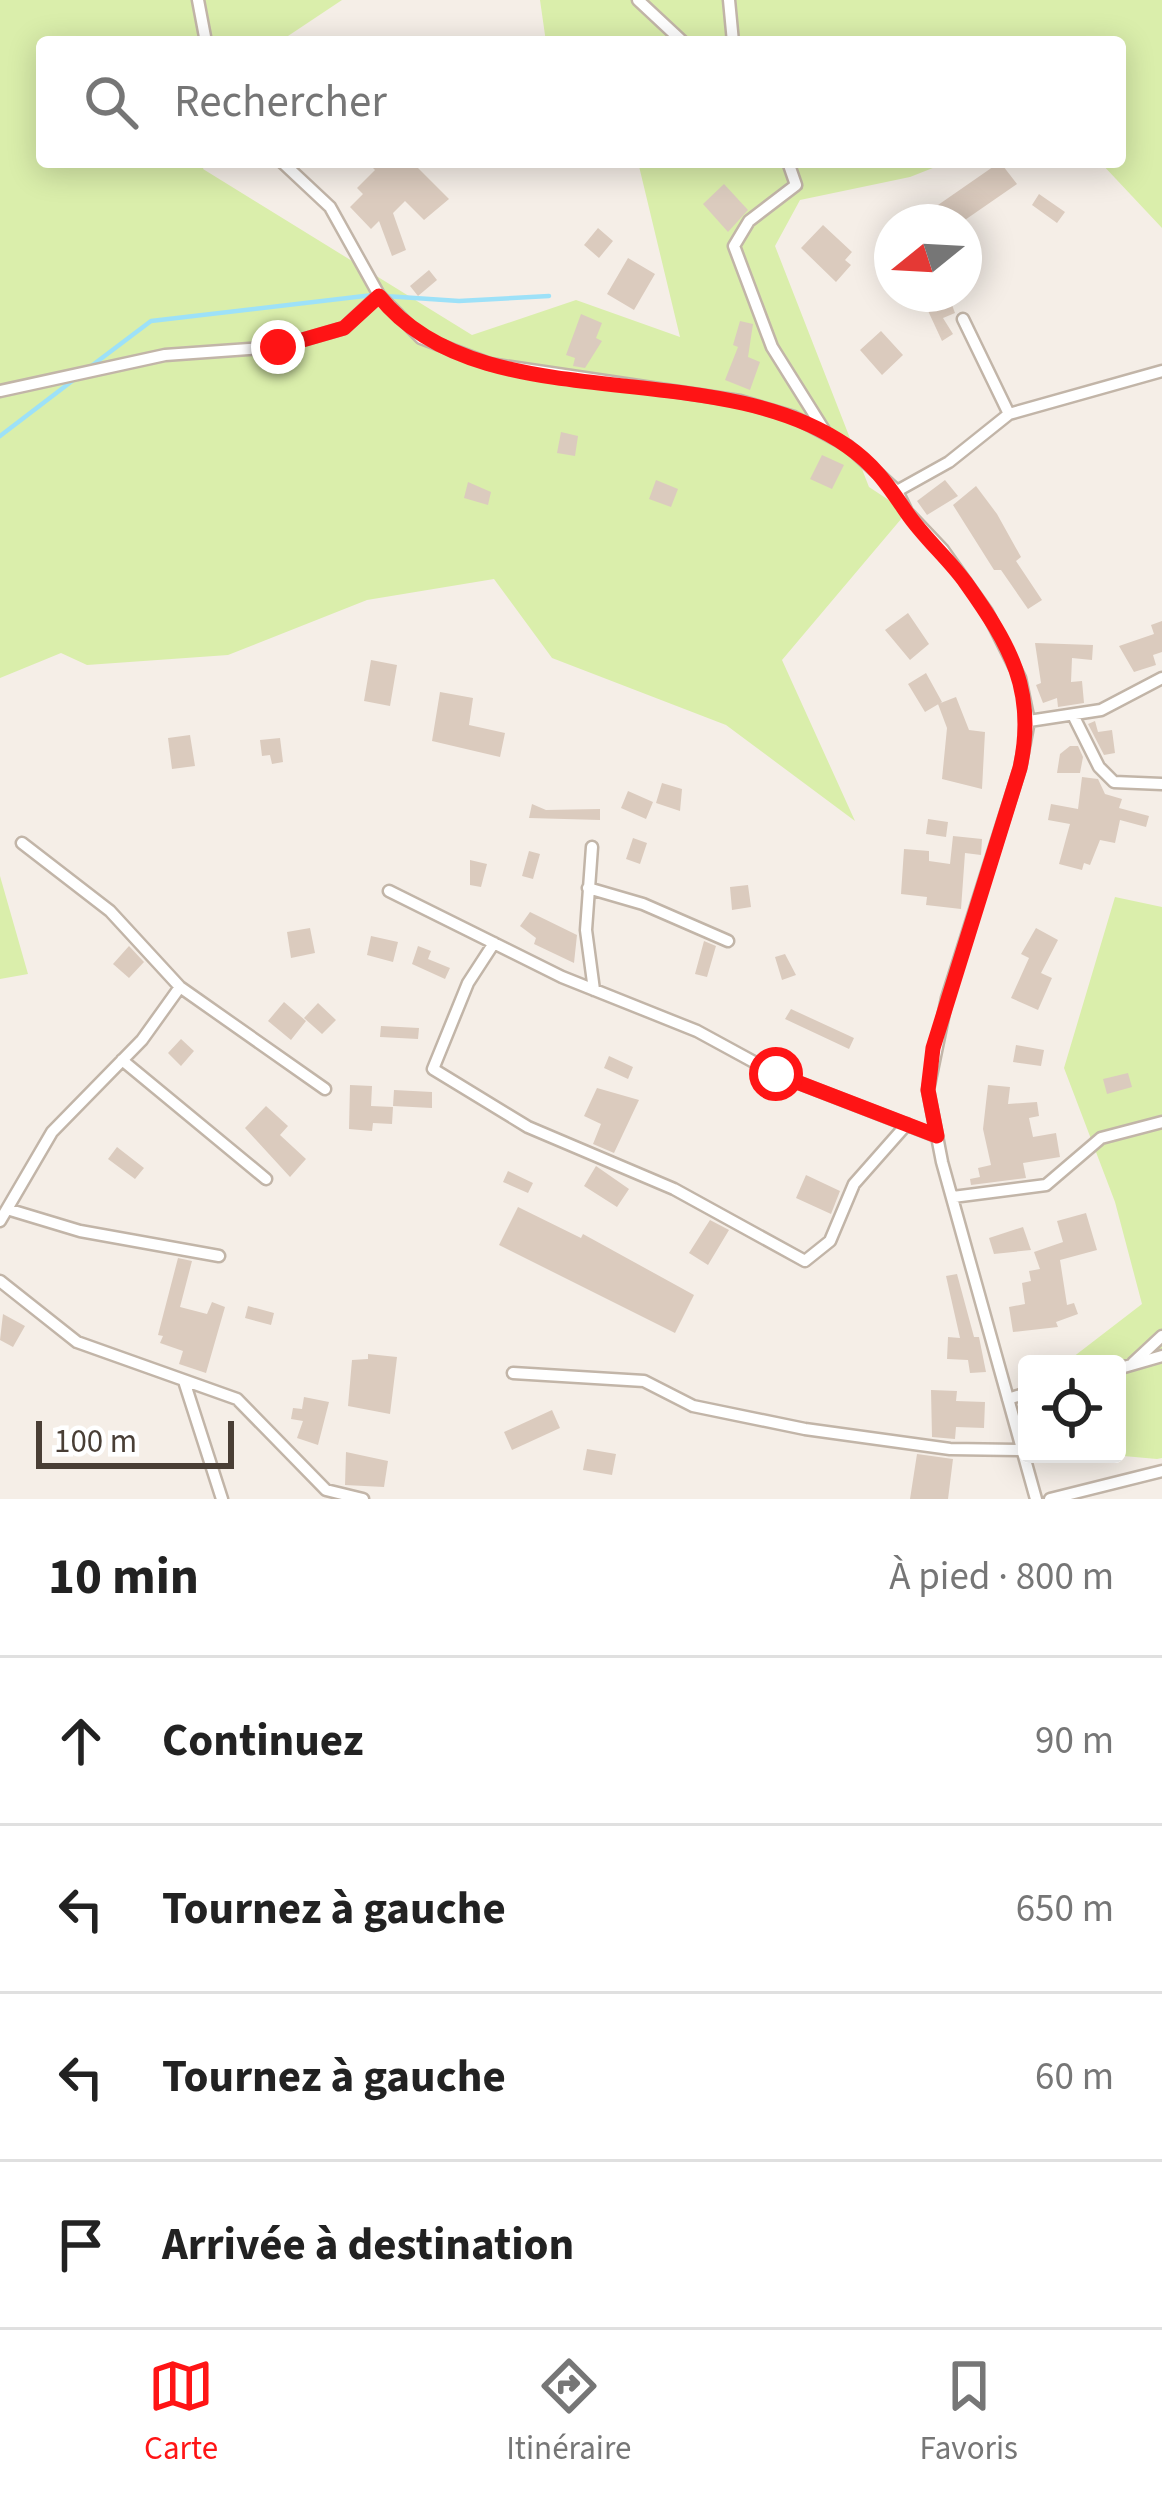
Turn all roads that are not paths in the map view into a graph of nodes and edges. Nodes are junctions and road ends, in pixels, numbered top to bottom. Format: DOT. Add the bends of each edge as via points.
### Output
graph roads {
  1 [pos="198,0"];
  2 [pos="638,0"];
  3 [pos="729,0"];
  4 [pos="205,36"];
  5 [pos="676,36"];
  6 [pos="732,36"];
  7 [pos="288,168"];
  8 [pos="790,168"];
  9 [pos="379,296"];
  10 [pos="962,319"];
  11 [pos="1162,371"];
  12 [pos="0,391"];
  13 [pos="1009,414"];
  14 [pos="826,433"];
  15 [pos="897,491"];
  16 [pos="1162,678"];
  17 [pos="1073,715"];
  18 [pos="1029,721"];
  19 [pos="1162,784"];
  20 [pos="22,843"];
  21 [pos="592,847"];
  22 [pos="589,888"];
  23 [pos="389,891"];
  24 [pos="728,941"];
  25 [pos="494,943"];
  26 [pos="179,987"];
  27 [pos="595,990"];
  28 [pos="122,1060"];
  29 [pos="325,1089"];
  30 [pos="1162,1122"];
  31 [pos="907,1124"];
  32 [pos="937,1136"];
  33 [pos="266,1179"];
  34 [pos="953,1197"];
  35 [pos="4,1215"];
  36 [pos="219,1256"];
  37 [pos="0,1281"];
  38 [pos="1162,1336"];
  39 [pos="1162,1356"];
  40 [pos="1131,1365"];
  41 [pos="1126,1366"];
  42 [pos="513,1373"];
  43 [pos="184,1381"];
  44 [pos="1018,1396"];
  45 [pos="1008,1399"];
  46 [pos="1018,1433"];
  47 [pos="1018,1450"];
  48 [pos="1026,1463"];
  49 [pos="1162,1471"];
  50 [pos="325,1494"];
  51 [pos="221,1499"];
  52 [pos="363,1499"];
  53 [pos="1036,1499"];
  54 [pos="1050,1499"];
  1 -- 4 [label="street"];
  2 -- 5 [label="street"];
  3 -- 6 [label="street"];
  7 -- 9 [label="street" via="330,207"];
  8 -- 14 [label="street" via="796,185 749,221 734,246 772,347"];
  9 -- 12 [label="street" via="344,328 278,347 165,355"];
  9 -- 14 [label="street" via="421,338 490,364 740,401"];
  10 -- 13 [label="street"];
  11 -- 13 [label="street"];
  13 -- 15 [label="street"];
  14 -- 15 [label="street"];
  15 -- 18 [label="street" via="986,612 1020,678"];
  16 -- 17 [label="street" via="1101,710"];
  17 -- 18 [label="street"];
  17 -- 19 [label="street" via="1114,782"];
  18 -- 32 [label="street" via="933,1048 928,1090"];
  20 -- 26 [label="street" via="110,911"];
  21 -- 22 [label="street"];
  22 -- 24 [label="street"];
  22 -- 27 [label="street"];
  23 -- 25 [label="street"];
  25 -- 27 [label="street"];
  25 -- 31 [label="street" via="468,982 433,1069 529,1127 674,1190 805,1262 830,1241 854,1184"];
  26 -- 28 [label="street"];
  26 -- 29 [label="street"];
  27 -- 31 [label="street"];
  28 -- 33 [label="street"];
  28 -- 35 [label="street" via="52,1132"];
  30 -- 34 [label="street" via="1101,1138 1046,1185"];
  31 -- 32 [label="street"];
  32 -- 34 [label="street"];
  34 -- 45 [label="street"];
  35 -- 36 [label="street"];
  37 -- 43 [label="street" via="77,1342"];
  38 -- 40 [label="street"];
  39 -- 40 [label="street"];
  40 -- 41 [label="street"];
  42 -- 47 [label="street" via="644,1382 693,1406 805,1429"];
  43 -- 50 [label="street" via="237,1399"];
  43 -- 51 [label="street"];
  44 -- 45 [label="street"];
  45 -- 46 [label="street"];
  48 -- 53 [label="street"];
  49 -- 54 [label="street"];
  50 -- 52 [label="street"];
}
